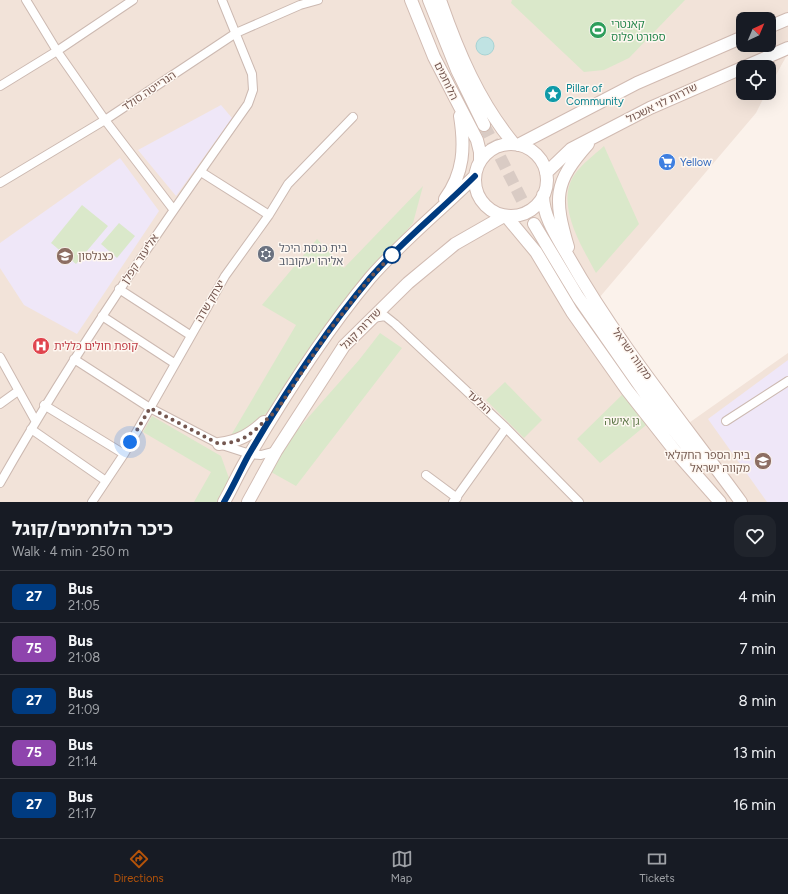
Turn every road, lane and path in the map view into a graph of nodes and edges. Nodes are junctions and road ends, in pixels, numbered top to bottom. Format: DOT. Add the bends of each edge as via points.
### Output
graph roads {
  1 [pos="26,0"];
  2 [pos="133,0"];
  3 [pos="222,0"];
  4 [pos="318,0"];
  5 [pos="411,0"];
  6 [pos="429,0"];
  7 [pos="440,0"];
  8 [pos="300,3"];
  9 [pos="788,19"];
  10 [pos="776,24"];
  11 [pos="236,33"];
  12 [pos="736,40"];
  13 [pos="788,48"];
  14 [pos="57,51"];
  15 [pos="0,86"];
  16 [pos="458,107"];
  17 [pos="353,117"];
  18 [pos="105,120"];
  19 [pos="484,125"];
  20 [pos="594,137"];
  21 [pos="516,144"];
  22 [pos="480,162"];
  23 [pos="201,172"];
  24 [pos="546,173"];
  25 [pos="475,176"];
  26 [pos="0,183"];
  27 [pos="543,195"];
  28 [pos="173,209"];
  29 [pos="435,213"];
  30 [pos="270,215"];
  31 [pos="505,216"];
  32 [pos="534,224"];
  33 [pos="578,275"];
  34 [pos="119,289"];
  35 [pos="102,316"];
  36 [pos="370,318"];
  37 [pos="190,335"];
  38 [pos="0,357"];
  39 [pos="74,359"];
  40 [pos="174,363"];
  41 [pos="788,382"];
  42 [pos="18,391"];
  43 [pos="0,404"];
  44 [pos="44,405"];
  45 [pos="150,408"];
  46 [pos="277,410"];
  47 [pos="35,420"];
  48 [pos="726,421"];
  49 [pos="506,428"];
  50 [pos="31,429"];
  51 [pos="219,444"];
  52 [pos="276,451"];
  53 [pos="124,454"];
  54 [pos="250,454"];
  55 [pos="697,459"];
  56 [pos="717,469"];
  57 [pos="426,475"];
  58 [pos="700,479"];
  59 [pos="106,481"];
  60 [pos="0,483"];
  61 [pos="455,500"];
  62 [pos="92,502"];
  63 [pos="224,502"];
  64 [pos="248,502"];
  65 [pos="579,502"];
  66 [pos="720,502"];
  67 [pos="741,502"];
  1 -- 14 [label="street"];
  2 -- 14 [label="street"];
  3 -- 11 [label="street, אליעזר קפלן"];
  4 -- 8 [label="street, הנרייטה סולד"];
  5 -- 16 [label="main road, הלוחמים"];
  6 -- 19 [label="main road" via="454,63"];
  7 -- 21 [label="main road" via="477,90"];
  8 -- 11 [label="street, הנרייטה סולד"];
  9 -- 10 [label="main road"];
  11 -- 18 [label="street, הנרייטה סולד"];
  11 -- 23 [label="street, אליעזר קפלן" via="252,74 253,90 248,104"];
  12 -- 21 [label="main road" via="637,83 569,117 536,137"];
  13 -- 20 [label="main road, שדרות לוי אשכול" via="681,93"];
  14 -- 15 [label="street"];
  14 -- 18 [label="street"];
  16 -- 22 [label="main road, הלוחמים" via="479,146"];
  16 -- 29 [label="main road" via="463,145 461,167 451,190"];
  17 -- 30 [label="street, יצחק שדה" via="288,184"];
  18 -- 26 [label="street, הנרייטה סולד"];
  18 -- 28 [label="street"];
  20 -- 24 [label="main road, שדרות לוי אשכול" via="567,152"];
  20 -- 33 [label="main road" via="567,169 559,191 564,233"];
  21 -- 22 [label="main road" via="502,145 490,150"];
  21 -- 24 [label="main road" via="536,155"];
  22 -- 25 [label="main road"];
  23 -- 28 [label="street, אליעזר קפלן"];
  23 -- 30 [label="street"];
  24 -- 27 [label="main road"];
  25 -- 29 [label="main road, שדרות קוגל"];
  25 -- 31 [label="main road" via="475,186 482,202 488,208"];
  27 -- 31 [label="main road" via="525,213"];
  27 -- 33 [label="main road, מקווה ישראל" via="544,211"];
  28 -- 34 [label="street, אליעזר קפלן"];
  29 -- 46 [label="main road, שדרות קוגל" via="397,249 354,298"];
  30 -- 37 [label="street, יצחק שדה" via="225,276"];
  31 -- 36 [label="main road, שדרות קוגל" via="455,244"];
  31 -- 58 [label="main road" via="536,252 572,312 620,381"];
  32 -- 55 [label="main road" via="602,333 649,399"];
  33 -- 56 [label="main road, מקווה ישראל" via="639,365"];
  34 -- 35 [label="street, אליעזר קפלן"];
  34 -- 37 [label="street"];
  35 -- 39 [label="street, אליעזר קפלן"];
  35 -- 40 [label="street"];
  36 -- 49 [label="street, הגלעד" via="385,316 395,324"];
  36 -- 52 [label="main road, שדרות קוגל" via="344,346"];
  37 -- 40 [label="street, יצחק שדה"];
  38 -- 42 [label="street"];
  39 -- 44 [label="street, אליעזר קפלן"];
  39 -- 45 [label="street"];
  40 -- 45 [label="street, יצחק שדה"];
  41 -- 48 [label="street"];
  42 -- 43 [label="street"];
  42 -- 47 [label="street"];
  44 -- 47 [label="street, אליעזר קפלן"];
  44 -- 53 [label="street"];
  45 -- 51 [label="street"];
  45 -- 53 [label="street, יצחק שדה"];
  46 -- 51 [label="main road" via="244,438"];
  46 -- 54 [label="main road, שדרות קוגל"];
  47 -- 50 [label="street, אליעזר קפלן"];
  49 -- 61 [label="street"];
  49 -- 65 [label="street, הגלעד"];
  50 -- 59 [label="street"];
  50 -- 60 [label="street, אליעזר קפלן"];
  51 -- 54 [label="street"];
  52 -- 54 [label="street" via="261,456"];
  52 -- 64 [label="main road, שדרות קוגל"];
  53 -- 59 [label="street, יצחק שדה"];
  54 -- 63 [label="main road, שדרות קוגל"];
  55 -- 56 [label="main road"];
  55 -- 58 [label="main road"];
  56 -- 67 [label="main road, מקווה ישראל"];
  57 -- 61 [label="street"];
  58 -- 66 [label="main road"];
  59 -- 62 [label="street, יצחק שדה"];
}
